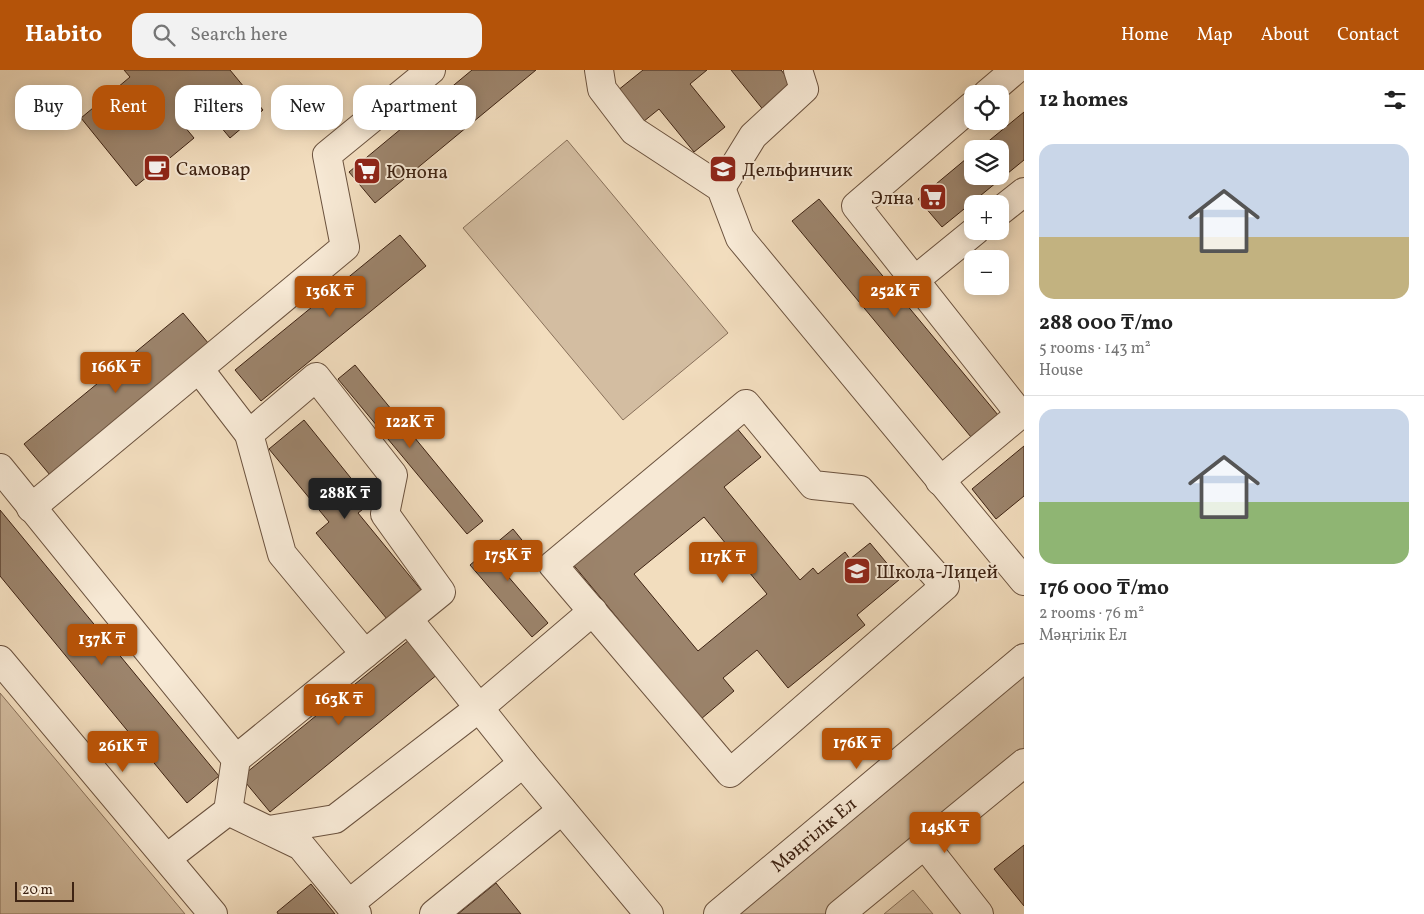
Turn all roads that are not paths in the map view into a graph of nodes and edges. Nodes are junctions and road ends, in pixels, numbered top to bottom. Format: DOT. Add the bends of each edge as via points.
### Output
graph roads {
  1 [pos="431,70"];
  2 [pos="599,70"];
  3 [pos="798,70"];
  4 [pos="964,113"];
  5 [pos="721,188"];
  6 [pos="1024,192"];
  7 [pos="1009,204"];
  8 [pos="964,240"];
  9 [pos="915,280"];
  10 [pos="199,369"];
  11 [pos="1022,412"];
  12 [pos="249,434"];
  13 [pos="0,468"];
  14 [pos="940,481"];
  15 [pos="31,508"];
  16 [pos="1024,581"];
  17 [pos="593,611"];
  18 [pos="408,619"];
  19 [pos="365,654"];
  20 [pos="1024,658"];
  21 [pos="0,660"];
  22 [pos="479,708"];
  23 [pos="236,759"];
  24 [pos="523,763"];
  25 [pos="1024,763"];
  26 [pos="562,810"];
  27 [pos="228,811"];
  28 [pos="269,830"];
  29 [pos="924,844"];
  30 [pos="167,858"];
  31 [pos="353,909"];
  32 [pos="212,914"];
  33 [pos="434,914"];
  34 [pos="649,914"];
  35 [pos="718,914"];
  36 [pos="840,914"];
  37 [pos="979,914"];
  1 -- 10 [label="street" via="327,155 345,247"];
  2 -- 5 [label="street" via="602,89 634,131"];
  3 -- 5 [label="street" via="804,89 753,136"];
  4 -- 9 [label="street" via="856,206"];
  5 -- 14 [label="street" via="740,238"];
  6 -- 7 [label="street"];
  8 -- 9 [label="street"];
  9 -- 11 [label="street"];
  10 -- 12 [label="street"];
  10 -- 15 [label="street"];
  11 -- 14 [label="street"];
  12 -- 18 [label="street" via="316,377 393,474 385,514 442,592"];
  12 -- 19 [label="street" via="282,554"];
  13 -- 15 [label="street"];
  14 -- 16 [label="street"];
  15 -- 23 [label="street"];
  17 -- 17 [label="street" via="730,773 945,586 860,490 812,485 746,404 553,565"];
  17 -- 22 [label="street"];
  18 -- 19 [label="street"];
  18 -- 22 [label="street"];
  19 -- 23 [label="street"];
  20 -- 35 [label="street, Мәңгілік Ел"];
  21 -- 30 [label="street"];
  22 -- 24 [label="street"];
  22 -- 28 [label="street" via="335,819"];
  23 -- 27 [label="street"];
  24 -- 26 [label="street"];
  24 -- 31 [label="street"];
  25 -- 29 [label="street"];
  26 -- 33 [label="street"];
  26 -- 34 [label="street"];
  27 -- 28 [label="street"];
  27 -- 30 [label="street"];
  28 -- 31 [label="street" via="301,846"];
  29 -- 36 [label="street"];
  29 -- 37 [label="street"];
  30 -- 32 [label="street"];
}
